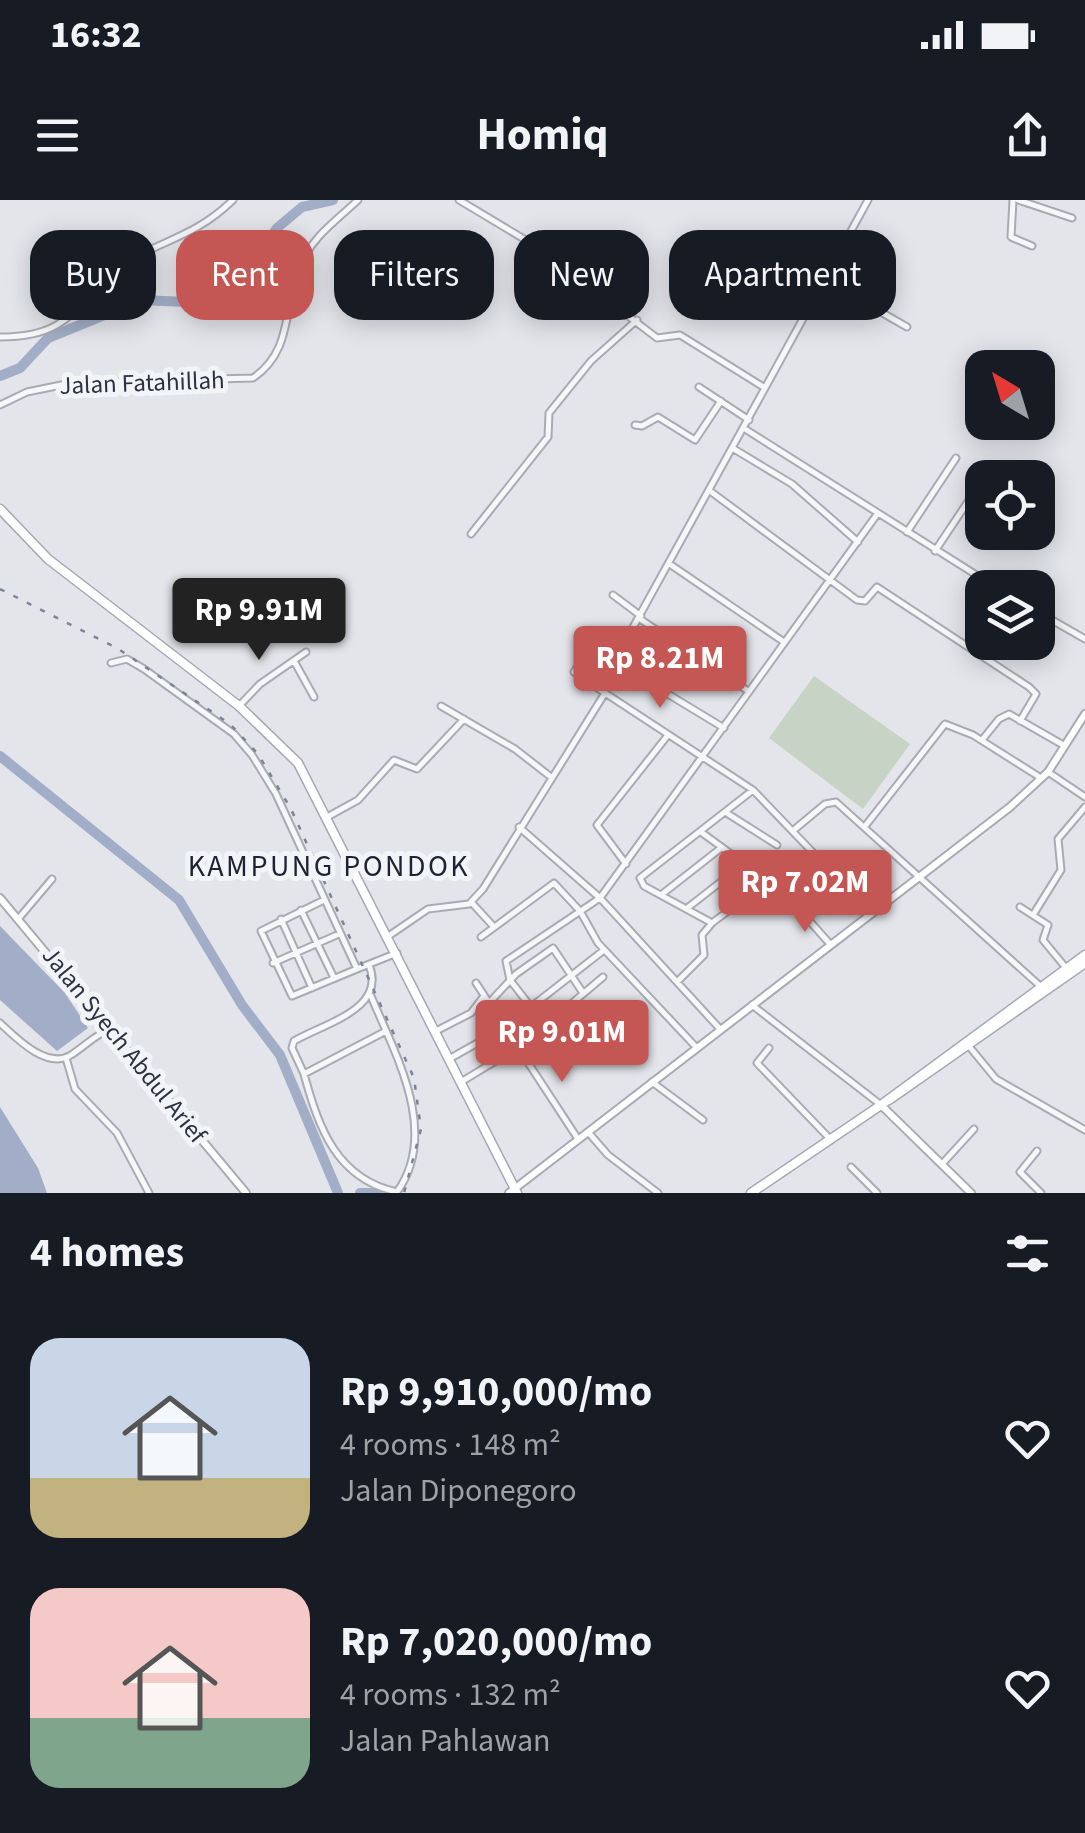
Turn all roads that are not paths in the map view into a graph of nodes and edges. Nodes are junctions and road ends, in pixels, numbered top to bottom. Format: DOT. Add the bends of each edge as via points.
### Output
graph roads {
  1 [pos="233,200"];
  2 [pos="358,200"];
  3 [pos="459,200"];
  4 [pos="868,200"];
  5 [pos="1015,200"];
  6 [pos="1072,218"];
  7 [pos="852,230"];
  8 [pos="514,233"];
  9 [pos="1032,246"];
  10 [pos="637,320"];
  11 [pos="803,320"];
  12 [pos="895,320"];
  13 [pos="907,327"];
  14 [pos="0,337"];
  15 [pos="699,387"];
  16 [pos="766,388"];
  17 [pos="721,400"];
  18 [pos="0,405"];
  19 [pos="749,420"];
  20 [pos="635,425"];
  21 [pos="745,429"];
  22 [pos="734,448"];
  23 [pos="956,458"];
  24 [pos="710,490"];
  25 [pos="965,506"];
  26 [pos="0,509"];
  27 [pos="878,513"];
  28 [pos="907,532"];
  29 [pos="471,534"];
  30 [pos="858,542"];
  31 [pos="935,551"];
  32 [pos="671,564"];
  33 [pos="966,570"];
  34 [pos="830,581"];
  35 [pos="614,595"];
  36 [pos="640,618"];
  37 [pos="1055,622"];
  38 [pos="1085,640"];
  39 [pos="784,643"];
  40 [pos="593,644"];
  41 [pos="306,652"];
  42 [pos="294,660"];
  43 [pos="615,662"];
  44 [pos="111,663"];
  45 [pos="602,691"];
  46 [pos="748,691"];
  47 [pos="314,697"];
  48 [pos="240,706"];
  49 [pos="441,706"];
  50 [pos="1085,714"];
  51 [pos="464,719"];
  52 [pos="1020,721"];
  53 [pos="724,728"];
  54 [pos="668,734"];
  55 [pos="982,740"];
  56 [pos="1066,746"];
  57 [pos="704,758"];
  58 [pos="1044,775"];
  59 [pos="550,777"];
  60 [pos="753,790"];
  61 [pos="1085,797"];
  62 [pos="1085,807"];
  63 [pos="726,812"];
  64 [pos="328,816"];
  65 [pos="866,826"];
  66 [pos="519,828"];
  67 [pos="795,829"];
  68 [pos="701,832"];
  69 [pos="777,846"];
  70 [pos="721,848"];
  71 [pos="745,863"];
  72 [pos="626,864"];
  73 [pos="920,876"];
  74 [pos="52,879"];
  75 [pos="768,880"];
  76 [pos="842,881"];
  77 [pos="660,896"];
  78 [pos="0,898"];
  79 [pos="600,898"];
  80 [pos="324,900"];
  81 [pos="472,902"];
  82 [pos="1020,907"];
  83 [pos="686,909"];
  84 [pos="301,910"];
  85 [pos="580,910"];
  86 [pos="870,912"];
  87 [pos="1032,914"];
  88 [pos="806,917"];
  89 [pos="19,918"];
  90 [pos="281,919"];
  91 [pos="712,923"];
  92 [pos="494,927"];
  93 [pos="340,934"];
  94 [pos="390,936"];
  95 [pos="481,937"];
  96 [pos="317,944"];
  97 [pos="830,944"];
  98 [pos="604,950"];
  99 [pos="398,953"];
  100 [pos="296,954"];
  101 [pos="1085,955"];
  102 [pos="1085,962"];
  103 [pos="273,963"];
  104 [pos="369,965"];
  105 [pos="1066,968"];
  106 [pos="356,969"];
  107 [pos="571,974"];
  108 [pos="603,977"];
  109 [pos="334,978"];
  110 [pos="510,980"];
  111 [pos="678,982"];
  112 [pos="476,983"];
  113 [pos="1039,986"];
  114 [pos="312,988"];
  115 [pos="583,993"];
  116 [pos="371,996"];
  117 [pos="484,996"];
  118 [pos="489,1003"];
  119 [pos="752,1005"];
  120 [pos="531,1007"];
  121 [pos="0,1022"];
  122 [pos="112,1028"];
  123 [pos="504,1028"];
  124 [pos="720,1029"];
  125 [pos="386,1031"];
  126 [pos="436,1031"];
  127 [pos="966,1042"];
  128 [pos="518,1048"];
  129 [pos="696,1048"];
  130 [pos="769,1048"];
  131 [pos="66,1058"];
  132 [pos="450,1058"];
  133 [pos="304,1074"];
  134 [pos="461,1082"];
  135 [pos="652,1082"];
  136 [pos="885,1102"];
  137 [pos="703,1120"];
  138 [pos="974,1129"];
  139 [pos="1085,1130"];
  140 [pos="588,1132"];
  141 [pos="578,1139"];
  142 [pos="831,1140"];
  143 [pos="1037,1151"];
  144 [pos="942,1164"];
  145 [pos="852,1167"];
  146 [pos="513,1192"];
  147 [pos="753,1192"];
  148 [pos="148,1193"];
  149 [pos="246,1193"];
  150 [pos="658,1193"];
  151 [pos="877,1193"];
  152 [pos="971,1193"];
  153 [pos="1041,1193"];
  1 -- 14 [label="street" via="200,229 120,266 56,326"];
  2 -- 18 [label="street, Jalan Fatahillah" via="308,249 283,344 253,378 71,382"];
  3 -- 8 [label="street"];
  4 -- 7 [label="street"];
  5 -- 6 [label="street"];
  5 -- 9 [label="street" via="1010,233"];
  10 -- 16 [label="street" via="660,340 680,335"];
  10 -- 29 [label="street" via="591,361 549,414 548,438"];
  11 -- 16 [label="street"];
  12 -- 13 [label="street"];
  15 -- 17 [label="street"];
  16 -- 19 [label="street"];
  17 -- 19 [label="street"];
  17 -- 20 [label="street" via="693,440 658,417"];
  19 -- 21 [label="street"];
  21 -- 22 [label="street"];
  21 -- 27 [label="street"];
  22 -- 24 [label="street"];
  22 -- 30 [label="street" via="796,487"];
  23 -- 28 [label="street"];
  24 -- 32 [label="street"];
  24 -- 34 [label="street"];
  25 -- 31 [label="street"];
  26 -- 48 [label="main road" via="48,559"];
  27 -- 28 [label="street"];
  27 -- 30 [label="street"];
  28 -- 31 [label="street"];
  30 -- 34 [label="street"];
  31 -- 33 [label="street"];
  32 -- 36 [label="street"];
  32 -- 39 [label="street"];
  34 -- 39 [label="street"];
  34 -- 52 [label="street" via="861,602 878,587 1029,687 1035,696"];
  35 -- 36 [label="street"];
  36 -- 43 [label="street"];
  36 -- 46 [label="street"];
  37 -- 38 [label="street"];
  39 -- 46 [label="street"];
  40 -- 45 [label="street" via="574,672"];
  41 -- 42 [label="street"];
  42 -- 47 [label="street"];
  42 -- 48 [label="street"];
  43 -- 45 [label="street"];
  43 -- 53 [label="street"];
  44 -- 80 [label="street" via="127,660 144,669 240,740 269,782"];
  45 -- 54 [label="street"];
  45 -- 59 [label="street"];
  46 -- 53 [label="street"];
  48 -- 64 [label="main road" via="290,752"];
  49 -- 51 [label="street"];
  50 -- 56 [label="street"];
  51 -- 59 [label="street"];
  51 -- 64 [label="street" via="420,767 394,760 354,802"];
  52 -- 55 [label="street" via="1002,716"];
  52 -- 56 [label="street"];
  53 -- 57 [label="street"];
  54 -- 57 [label="street"];
  54 -- 72 [label="street" via="597,825"];
  55 -- 58 [label="street"];
  55 -- 65 [label="street" via="954,725 940,727"];
  56 -- 58 [label="street"];
  57 -- 60 [label="street"];
  57 -- 72 [label="street"];
  58 -- 61 [label="street"];
  58 -- 73 [label="street"];
  59 -- 66 [label="street"];
  60 -- 63 [label="street"];
  60 -- 67 [label="street"];
  62 -- 87 [label="street" via="1058,837 1061,870"];
  63 -- 68 [label="street"];
  63 -- 69 [label="street"];
  64 -- 94 [label="main road"];
  65 -- 67 [label="street" via="830,801"];
  65 -- 73 [label="street"];
  66 -- 79 [label="street"];
  66 -- 81 [label="street"];
  67 -- 76 [label="street"];
  68 -- 70 [label="street"];
  68 -- 77 [label="street" via="640,878"];
  70 -- 71 [label="street"];
  70 -- 77 [label="street"];
  71 -- 75 [label="street"];
  71 -- 83 [label="street"];
  72 -- 79 [label="street"];
  73 -- 86 [label="street"];
  73 -- 113 [label="street"];
  74 -- 89 [label="street"];
  75 -- 88 [label="street"];
  75 -- 91 [label="street"];
  76 -- 86 [label="street"];
  76 -- 88 [label="street"];
  77 -- 83 [label="street"];
  78 -- 89 [label="street, Jalan Syech Abdul Arief"];
  79 -- 85 [label="street"];
  79 -- 111 [label="street"];
  80 -- 84 [label="street"];
  80 -- 93 [label="street"];
  81 -- 92 [label="street"];
  81 -- 94 [label="street" via="428,909"];
  82 -- 87 [label="street"];
  83 -- 91 [label="street"];
  84 -- 90 [label="street"];
  84 -- 96 [label="street"];
  85 -- 92 [label="street" via="552,882"];
  85 -- 98 [label="street"];
  85 -- 110 [label="street" via="507,959"];
  86 -- 97 [label="street"];
  87 -- 105 [label="street" via="1048,925 1044,942"];
  88 -- 97 [label="street"];
  89 -- 122 [label="street, Jalan Syech Abdul Arief"];
  90 -- 100 [label="street"];
  90 -- 103 [label="street" via="260,933"];
  91 -- 111 [label="street" via="702,935 704,955"];
  92 -- 95 [label="street"];
  93 -- 96 [label="street"];
  93 -- 106 [label="street"];
  94 -- 99 [label="main road"];
  96 -- 100 [label="street"];
  96 -- 109 [label="street"];
  97 -- 119 [label="street"];
  98 -- 107 [label="street"];
  98 -- 129 [label="street"];
  99 -- 104 [label="street"];
  99 -- 126 [label="main road"];
  100 -- 103 [label="street"];
  100 -- 114 [label="street"];
  101 -- 105 [label="main road"];
  102 -- 127 [label="main road"];
  103 -- 114 [label="street" via="290,996"];
  104 -- 106 [label="street"];
  104 -- 116 [label="street"];
  105 -- 113 [label="main road"];
  106 -- 109 [label="street"];
  107 -- 110 [label="street" via="552,948"];
  107 -- 115 [label="street"];
  107 -- 120 [label="street"];
  108 -- 115 [label="street"];
  109 -- 114 [label="street"];
  110 -- 118 [label="street"];
  110 -- 120 [label="street"];
  111 -- 124 [label="street"];
  112 -- 117 [label="street"];
  113 -- 127 [label="main road"];
  115 -- 128 [label="street"];
  116 -- 125 [label="street"];
  116 -- 133 [label="street" via="292,1044"];
  117 -- 118 [label="street"];
  117 -- 126 [label="street" via="472,1013"];
  118 -- 123 [label="street"];
  119 -- 124 [label="street"];
  119 -- 136 [label="street"];
  120 -- 123 [label="street"];
  121 -- 131 [label="street" via="46,1058"];
  122 -- 131 [label="street"];
  122 -- 149 [label="street, Jalan Syech Abdul Arief"];
  123 -- 128 [label="street"];
  123 -- 132 [label="street"];
  124 -- 129 [label="street"];
  125 -- 133 [label="street"];
  125 -- 133 [label="street" via="406,1079 414,1125 411,1160 397,1192 356,1177 340,1162"];
  126 -- 132 [label="main road"];
  127 -- 136 [label="main road"];
  127 -- 139 [label="street" via="996,1079"];
  128 -- 134 [label="street"];
  128 -- 141 [label="street"];
  129 -- 135 [label="street"];
  130 -- 142 [label="street" via="758,1063"];
  131 -- 148 [label="street" via="75,1089 117,1133"];
  132 -- 134 [label="main road"];
  134 -- 146 [label="main road"];
  135 -- 137 [label="street"];
  135 -- 140 [label="street"];
  136 -- 142 [label="main road"];
  136 -- 144 [label="street"];
  138 -- 144 [label="street"];
  140 -- 141 [label="street"];
  140 -- 150 [label="street"];
  141 -- 146 [label="street"];
  142 -- 147 [label="main road"];
  143 -- 153 [label="street" via="1020,1172"];
  144 -- 152 [label="street"];
  145 -- 151 [label="street"];
}
